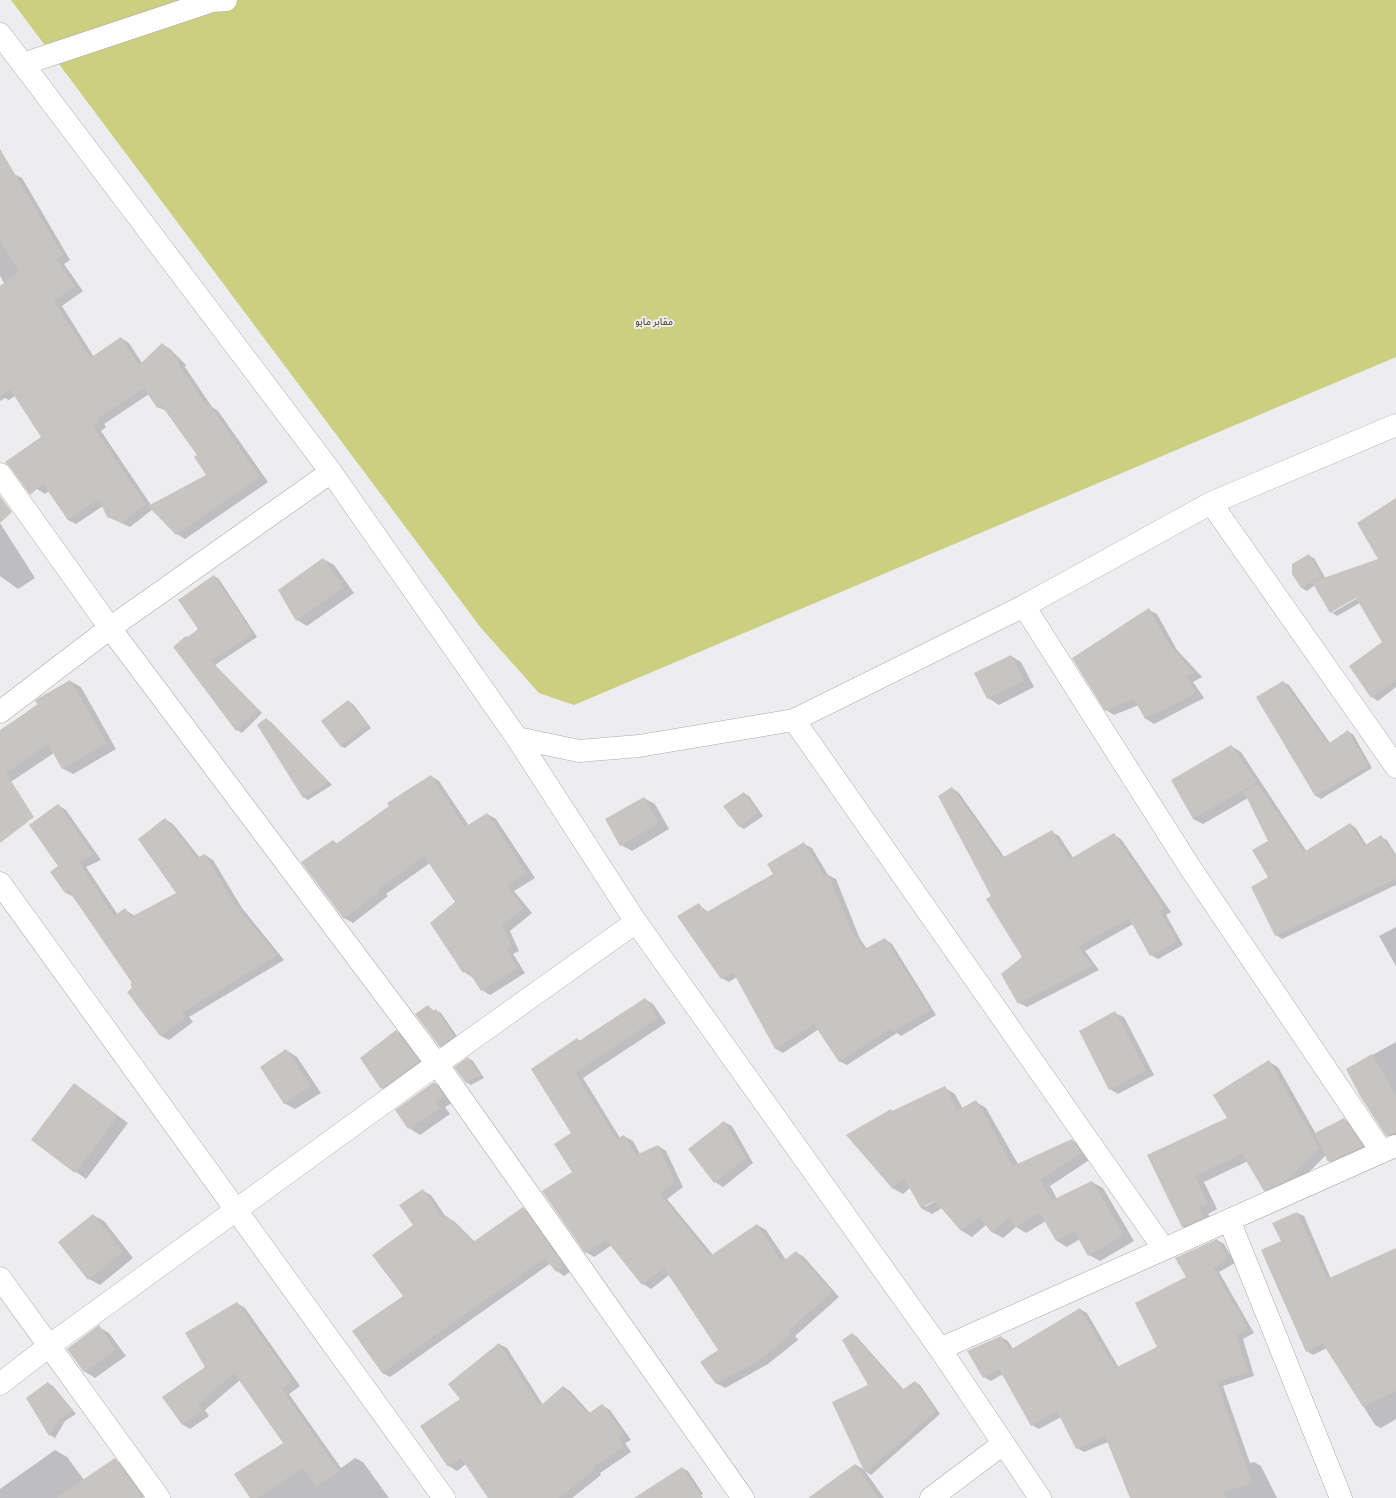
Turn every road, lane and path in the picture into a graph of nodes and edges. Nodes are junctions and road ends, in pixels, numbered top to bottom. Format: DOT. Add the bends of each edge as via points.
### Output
graph roads {
  1 [pos="226,0"];
  2 [pos="0,34"];
  3 [pos="22,64"];
  4 [pos="1396,425"];
  5 [pos="331,472"];
  6 [pos="0,474"];
  7 [pos="1211,503"];
  8 [pos="1024,606"];
  9 [pos="110,628"];
  10 [pos="0,712"];
  11 [pos="794,720"];
  12 [pos="517,738"];
  13 [pos="1396,766"];
  14 [pos="0,883"];
  15 [pos="636,922"];
  16 [pos="437,1064"];
  17 [pos="1389,1149"];
  18 [pos="237,1211"];
  19 [pos="1230,1220"];
  20 [pos="1164,1249"];
  21 [pos="0,1278"];
  22 [pos="49,1346"];
  23 [pos="940,1349"];
  24 [pos="0,1384"];
  25 [pos="1003,1444"];
  26 [pos="158,1498"];
  27 [pos="444,1498"];
  28 [pos="743,1498"];
  29 [pos="931,1498"];
  30 [pos="1040,1498"];
  31 [pos="1341,1498"];
  1 -- 3 [label="street" via="212,2"];
  2 -- 3 [label="street"];
  3 -- 5 [label="street"];
  4 -- 7 [label="street"];
  5 -- 9 [label="street"];
  5 -- 12 [label="street"];
  6 -- 9 [label="street"];
  7 -- 8 [label="street"];
  7 -- 13 [label="street"];
  8 -- 11 [label="street"];
  8 -- 17 [label="street" via="1191,869"];
  9 -- 10 [label="street"];
  9 -- 16 [label="street"];
  11 -- 12 [label="street" via="639,746 594,750 578,751"];
  11 -- 20 [label="street"];
  12 -- 15 [label="street"];
  14 -- 18 [label="street"];
  15 -- 16 [label="street"];
  15 -- 23 [label="street"];
  16 -- 18 [label="street"];
  16 -- 28 [label="street"];
  17 -- 19 [label="street"];
  18 -- 22 [label="street"];
  18 -- 27 [label="street"];
  19 -- 20 [label="street"];
  19 -- 31 [label="street"];
  20 -- 23 [label="street"];
  21 -- 22 [label="street"];
  22 -- 24 [label="street"];
  22 -- 26 [label="street"];
  23 -- 25 [label="street"];
  25 -- 29 [label="street"];
  25 -- 30 [label="street"];
}
